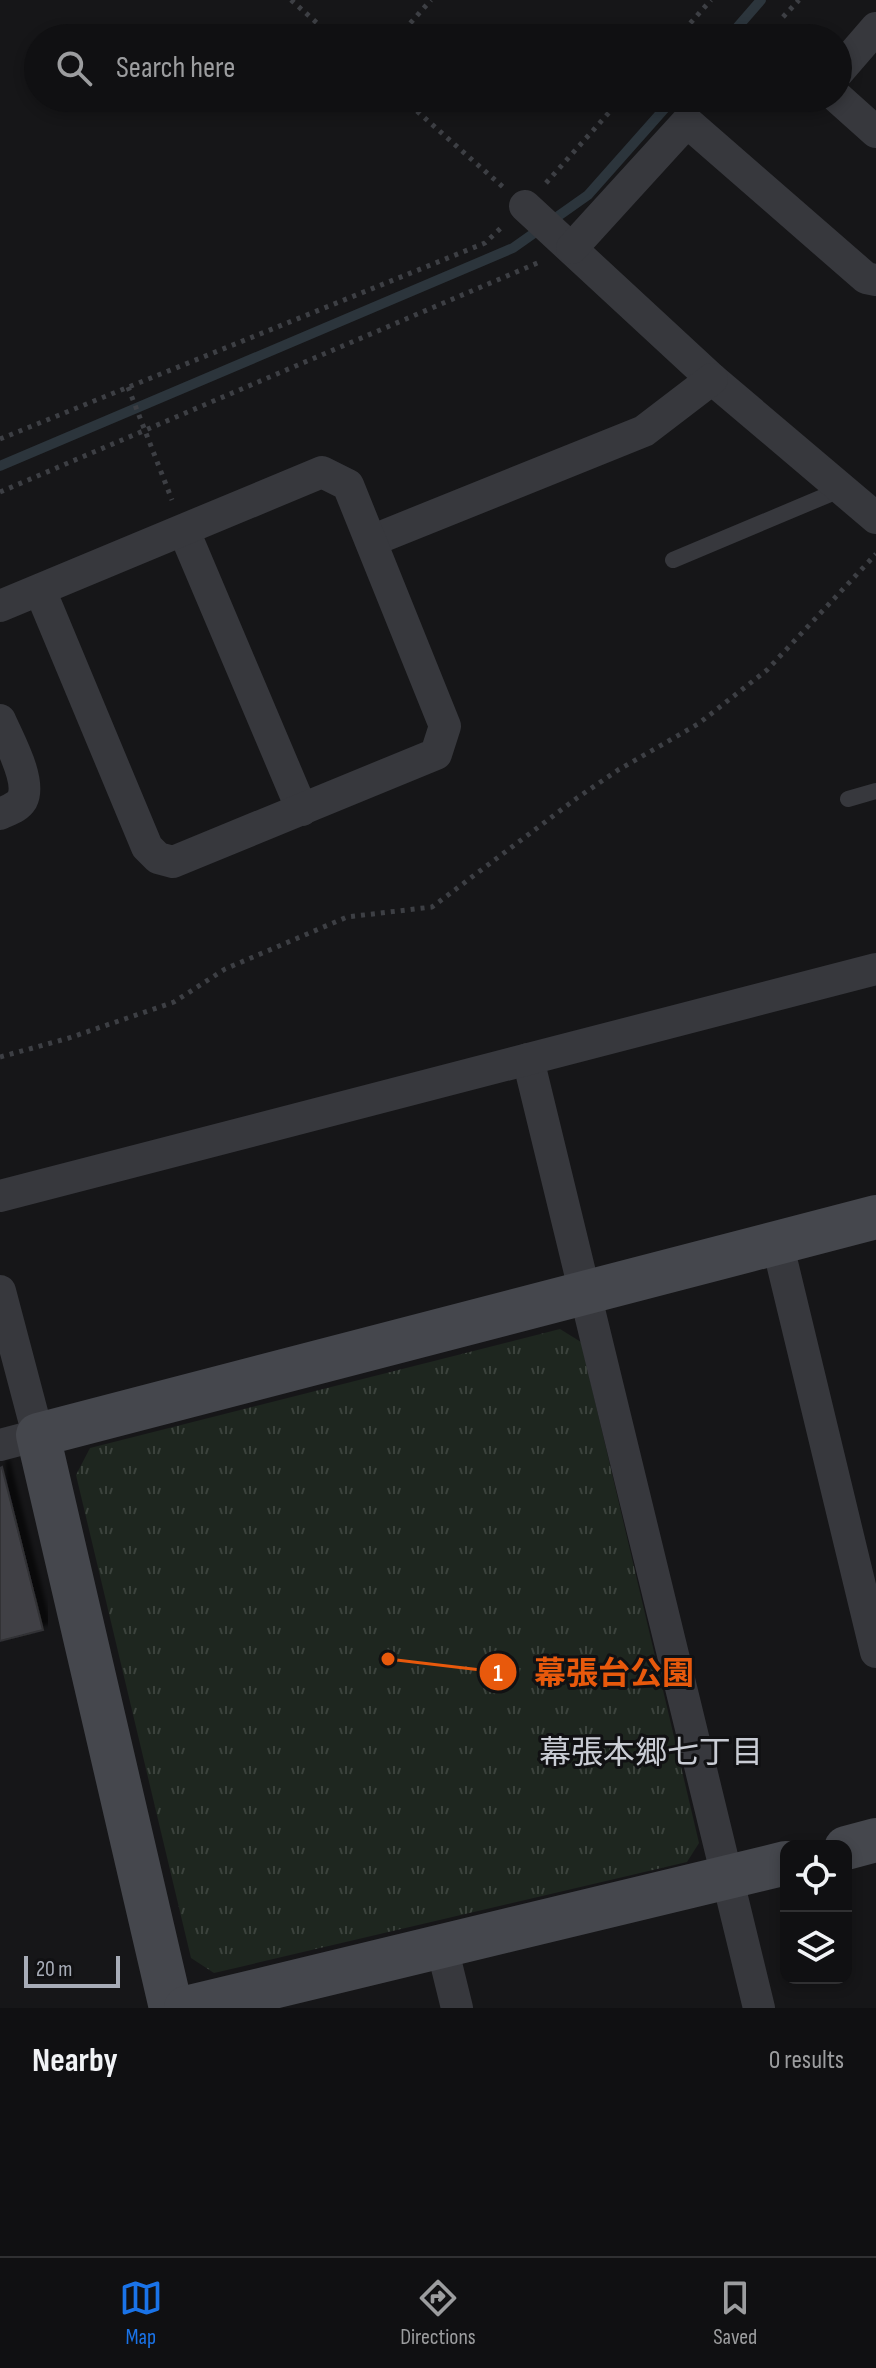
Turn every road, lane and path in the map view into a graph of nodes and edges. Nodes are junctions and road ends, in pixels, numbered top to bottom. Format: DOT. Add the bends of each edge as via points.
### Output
graph roads {
  1 [pos="291,0"];
  2 [pos="431,0"];
  3 [pos="711,0"];
  4 [pos="318,24"];
  5 [pos="410,24"];
  6 [pos="690,24"];
  7 [pos="876,28"];
  8 [pos="852,56"];
  9 [pos="852,111"];
  10 [pos="418,112"];
  11 [pos="609,112"];
  12 [pos="876,132"];
  13 [pos="525,206"];
  14 [pos="572,248"];
  15 [pos="876,280"];
  16 [pos="712,379"];
  17 [pos="129,388"];
  18 [pos="145,429"];
  19 [pos="0,439"];
  20 [pos="842,489"];
  21 [pos="0,492"];
  22 [pos="876,518"];
  23 [pos="184,531"];
  24 [pos="371,541"];
  25 [pos="876,554"];
  26 [pos="673,560"];
  27 [pos="40,590"];
  28 [pos="0,606"];
  29 [pos="0,720"];
  30 [pos="876,791"];
  31 [pos="848,799"];
  32 [pos="302,810"];
  33 [pos="0,814"];
  34 [pos="876,969"];
  35 [pos="0,1057"];
  36 [pos="528,1059"];
  37 [pos="0,1196"];
  38 [pos="876,1217"];
  39 [pos="777,1242"];
  40 [pos="0,1291"];
  41 [pos="585,1292"];
  42 [pos="19,1440"];
  43 [pos="876,1652"];
  44 [pos="876,1840"];
  45 [pos="852,1846"];
  46 [pos="780,1865"];
  47 [pos="728,1878"];
  48 [pos="442,1947"];
  49 [pos="171,2008"];
  50 [pos="186,2008"];
  51 [pos="457,2008"];
  52 [pos="759,2008"];
  1 -- 4 [label="path"];
  2 -- 5 [label="path"];
  3 -- 6 [label="path"];
  7 -- 8 [label="street"];
  9 -- 12 [label="street"];
  10 -- 13 [label="path"];
  11 -- 13 [label="path"];
  13 -- 14 [label="street"];
  13 -- 17 [label="path" via="485,243"];
  14 -- 15 [label="street" via="687,122 866,278"];
  14 -- 16 [label="street"];
  14 -- 18 [label="path"];
  16 -- 20 [label="street"];
  16 -- 24 [label="street" via="644,431"];
  17 -- 18 [label="path"];
  17 -- 19 [label="path"];
  18 -- 21 [label="path"];
  18 -- 23 [label="path"];
  20 -- 22 [label="street"];
  20 -- 26 [label="lane"];
  23 -- 24 [label="street" via="322,472 348,485"];
  23 -- 27 [label="street"];
  23 -- 32 [label="street"];
  24 -- 32 [label="street" via="445,726 436,754"];
  25 -- 35 [label="path" via="767,670 698,724 577,798 432,907 347,917 225,969 174,1002"];
  27 -- 28 [label="street"];
  27 -- 32 [label="street" via="147,847 158,858 173,862"];
  29 -- 33 [label="street" via="24,778 24,792 15,807"];
  30 -- 31 [label="lane"];
  34 -- 36 [label="street"];
  36 -- 37 [label="street"];
  36 -- 41 [label="street"];
  38 -- 39 [label="street"];
  39 -- 41 [label="street"];
  39 -- 43 [label="street"];
  40 -- 42 [label="street"];
  41 -- 42 [label="street"];
  41 -- 47 [label="street"];
  42 -- 49 [label="street"];
  44 -- 45 [label="street"];
  46 -- 47 [label="street"];
  47 -- 48 [label="street"];
  47 -- 52 [label="street"];
  48 -- 50 [label="street"];
  48 -- 51 [label="street"];
}
